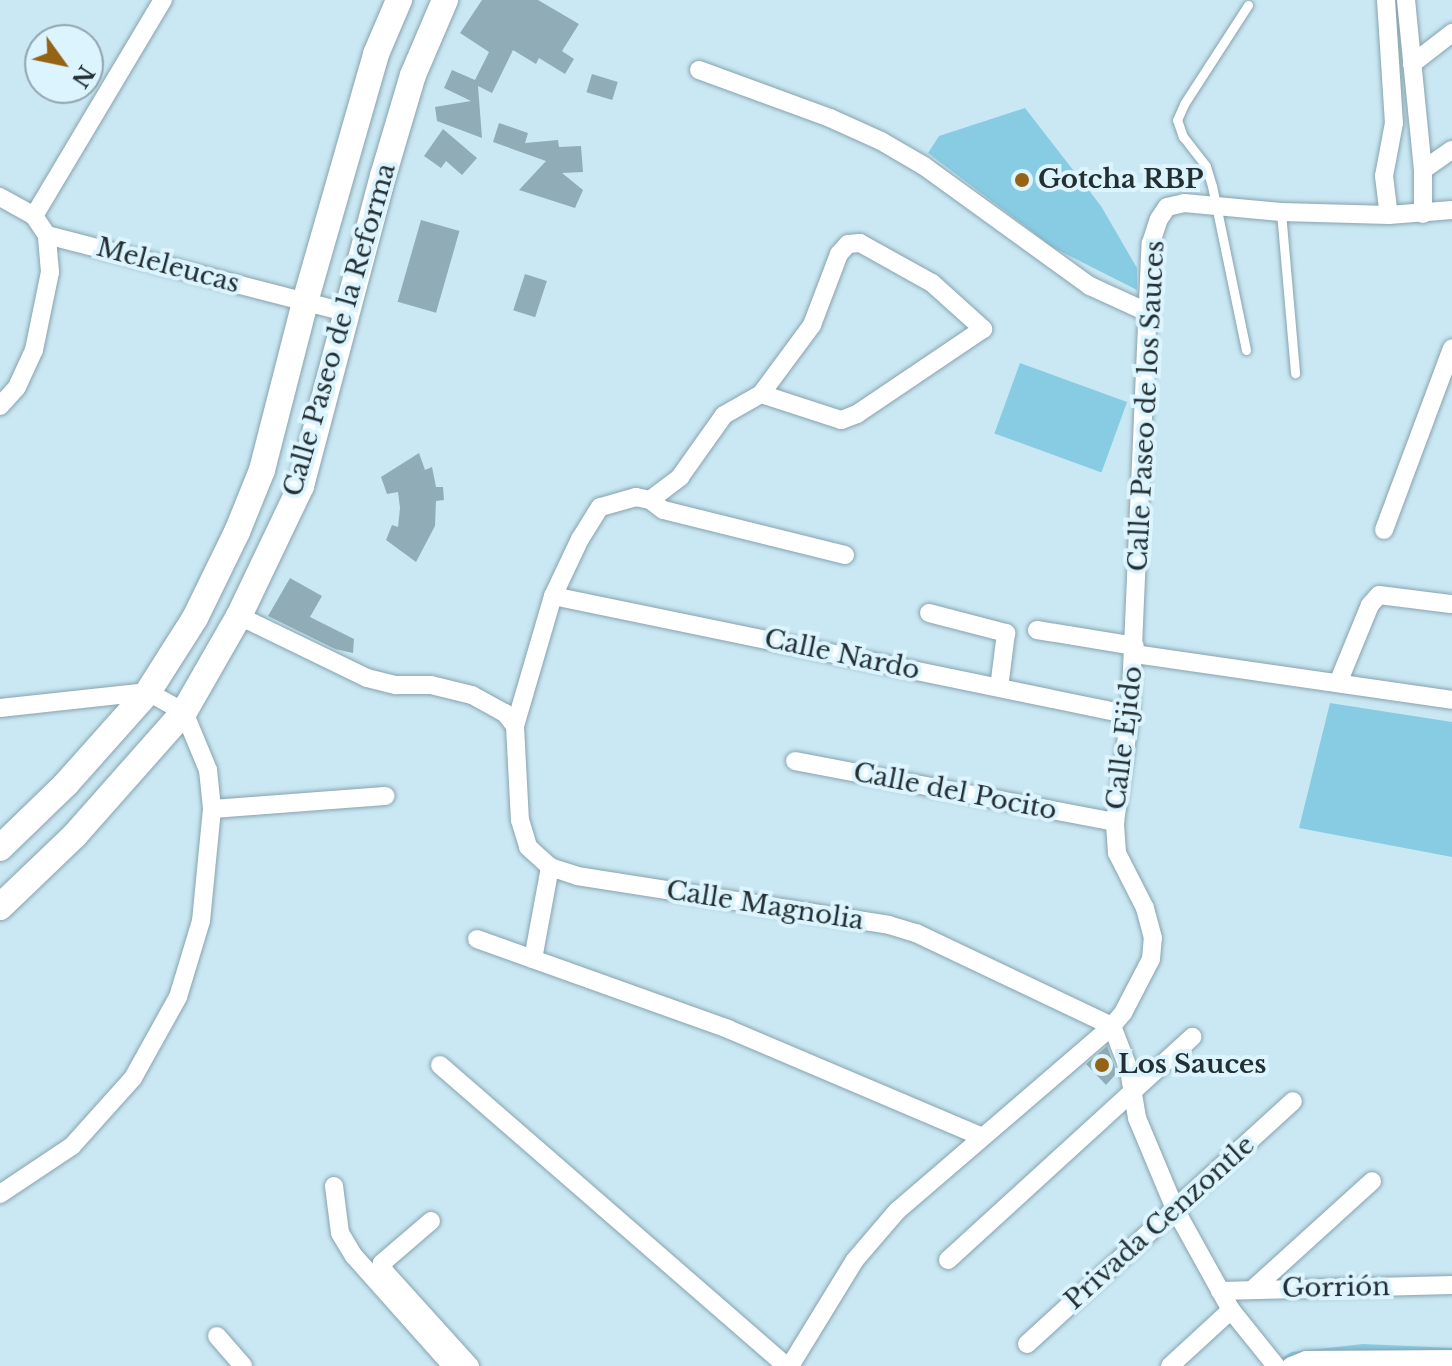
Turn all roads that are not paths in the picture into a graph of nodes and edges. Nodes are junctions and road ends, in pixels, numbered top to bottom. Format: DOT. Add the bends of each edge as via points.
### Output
graph roads {
  1 [pos="163,0"];
  2 [pos="399,0"];
  3 [pos="445,0"];
  4 [pos="1386,0"];
  5 [pos="1406,0"];
  6 [pos="1248,5"];
  7 [pos="1452,33"];
  8 [pos="1412,64"];
  9 [pos="699,70"];
  10 [pos="1452,150"];
  11 [pos="1423,170"];
  12 [pos="0,197"];
  13 [pos="1214,206"];
  14 [pos="1281,212"];
  15 [pos="1441,214"];
  16 [pos="1389,215"];
  17 [pos="34,216"];
  18 [pos="47,235"];
  19 [pos="305,302"];
  20 [pos="349,313"];
  21 [pos="1149,313"];
  22 [pos="1452,348"];
  23 [pos="1246,350"];
  24 [pos="1295,373"];
  25 [pos="761,394"];
  26 [pos="0,406"];
  27 [pos="650,500"];
  28 [pos="1384,530"];
  29 [pos="845,555"];
  30 [pos="553,596"];
  31 [pos="1450,604"];
  32 [pos="929,613"];
  33 [pos="239,616"];
  34 [pos="1037,630"];
  35 [pos="1134,650"];
  36 [pos="1338,683"];
  37 [pos="999,688"];
  38 [pos="148,692"];
  39 [pos="1452,700"];
  40 [pos="0,708"];
  41 [pos="184,712"];
  42 [pos="1130,715"];
  43 [pos="515,726"];
  44 [pos="795,761"];
  45 [pos="386,796"];
  46 [pos="212,809"];
  47 [pos="1115,822"];
  48 [pos="0,848"];
  49 [pos="550,867"];
  50 [pos="0,907"];
  51 [pos="477,939"];
  52 [pos="533,959"];
  53 [pos="1112,1026"];
  54 [pos="1192,1037"];
  55 [pos="440,1065"];
  56 [pos="1133,1090"];
  57 [pos="1293,1101"];
  58 [pos="982,1137"];
  59 [pos="1372,1181"];
  60 [pos="334,1186"];
  61 [pos="0,1194"];
  62 [pos="1175,1209"];
  63 [pos="431,1221"];
  64 [pos="948,1260"];
  65 [pos="1452,1285"];
  66 [pos="1252,1290"];
  67 [pos="1220,1291"];
  68 [pos="1231,1310"];
  69 [pos="217,1336"];
  70 [pos="1027,1344"];
  71 [pos="1452,1359"];
  72 [pos="243,1366"];
  73 [pos="452,1366"];
  74 [pos="470,1366"];
  75 [pos="788,1366"];
  76 [pos="1170,1366"];
  77 [pos="1276,1366"];
  78 [pos="1291,1366"];
  1 -- 17 [label="street"];
  2 -- 19 [label="main road, Calle Paseo de la Reforma" via="376,54"];
  3 -- 20 [label="main road, Calle Paseo de la Reforma" via="413,75"];
  4 -- 16 [label="street" via="1394,123 1384,176"];
  5 -- 8 [label="street"];
  6 -- 13 [label="lane" via="1177,120 1206,166"];
  7 -- 8 [label="street"];
  8 -- 11 [label="street"];
  9 -- 21 [label="street" via="881,141 1090,286"];
  10 -- 11 [label="street"];
  11 -- 15 [label="street"];
  12 -- 17 [label="street"];
  13 -- 14 [label="street, Calle Paseo de los Sauces"];
  13 -- 21 [label="street, Calle Paseo de los Sauces" via="1167,207 1159,219 1151,243"];
  13 -- 23 [label="lane"];
  14 -- 16 [label="street, Calle Paseo de los Sauces"];
  14 -- 24 [label="lane"];
  15 -- 16 [label="street, Calle Paseo de los Sauces"];
  17 -- 18 [label="street"];
  18 -- 19 [label="street, Meleleucas"];
  18 -- 26 [label="street" via="50,272 34,350 17,387"];
  19 -- 20 [label="street, Meleleucas"];
  19 -- 38 [label="main road, Calle Paseo de la Reforma" via="262,470 195,618"];
  20 -- 33 [label="main road, Calle Paseo de la Reforma" via="301,486"];
  21 -- 35 [label="street, Calle Paseo de los Sauces"];
  22 -- 28 [label="street"];
  25 -- 25 [label="street" via="812,325 839,254 848,244 860,243 932,283 983,329 841,420"];
  25 -- 27 [label="street" via="724,415 680,477"];
  27 -- 29 [label="street" via="663,510"];
  27 -- 30 [label="street" via="636,497 600,507"];
  30 -- 37 [label="street, Calle Nardo"];
  30 -- 43 [label="street"];
  31 -- 36 [label="street" via="1379,595"];
  32 -- 37 [label="street" via="1006,633"];
  33 -- 41 [label="main road, Calle Paseo de la Reforma"];
  33 -- 43 [label="street" via="367,678 472,695 505,713"];
  34 -- 35 [label="street"];
  35 -- 36 [label="street, Calle Ejido"];
  35 -- 42 [label="street, Calle Ejido"];
  36 -- 39 [label="street, Calle Ejido"];
  37 -- 42 [label="street, Calle Nardo"];
  38 -- 40 [label="street"];
  38 -- 41 [label="street"];
  38 -- 48 [label="main road, Calle Paseo de la Reforma"];
  41 -- 46 [label="street" via="208,770"];
  41 -- 50 [label="main road, Calle Paseo de la Reforma" via="76,834"];
  42 -- 47 [label="street, Calle Ejido"];
  43 -- 49 [label="street" via="520,820 528,847"];
  44 -- 47 [label="street, Calle del Pocito"];
  45 -- 46 [label="street"];
  46 -- 61 [label="street" via="201,921 178,997 133,1078 82,1135"];
  47 -- 53 [label="street, Calle Ejido" via="1117,853 1145,908 1153,938 1151,959"];
  49 -- 52 [label="street"];
  49 -- 53 [label="street, Calle Magnolia" via="577,876 889,925 994,968"];
  51 -- 52 [label="street"];
  52 -- 58 [label="street" via="728,1029"];
  53 -- 56 [label="street"];
  53 -- 58 [label="street"];
  54 -- 56 [label="street"];
  55 -- 75 [label="street"];
  56 -- 62 [label="street" via="1137,1118"];
  56 -- 64 [label="street"];
  57 -- 62 [label="street, Privada Cenzontle"];
  58 -- 75 [label="street" via="897,1211 855,1260"];
  59 -- 66 [label="street"];
  60 -- 73 [label="street" via="340,1233 354,1256"];
  62 -- 67 [label="street"];
  62 -- 70 [label="street, Privada Cenzontle"];
  63 -- 74 [label="street" via="382,1263"];
  65 -- 66 [label="street, Gorrión"];
  66 -- 67 [label="street, Gorrión"];
  67 -- 68 [label="street"];
  68 -- 76 [label="street"];
  68 -- 77 [label="street"];
  69 -- 72 [label="street"];
  71 -- 78 [label="street" via="1306,1360"];
}
